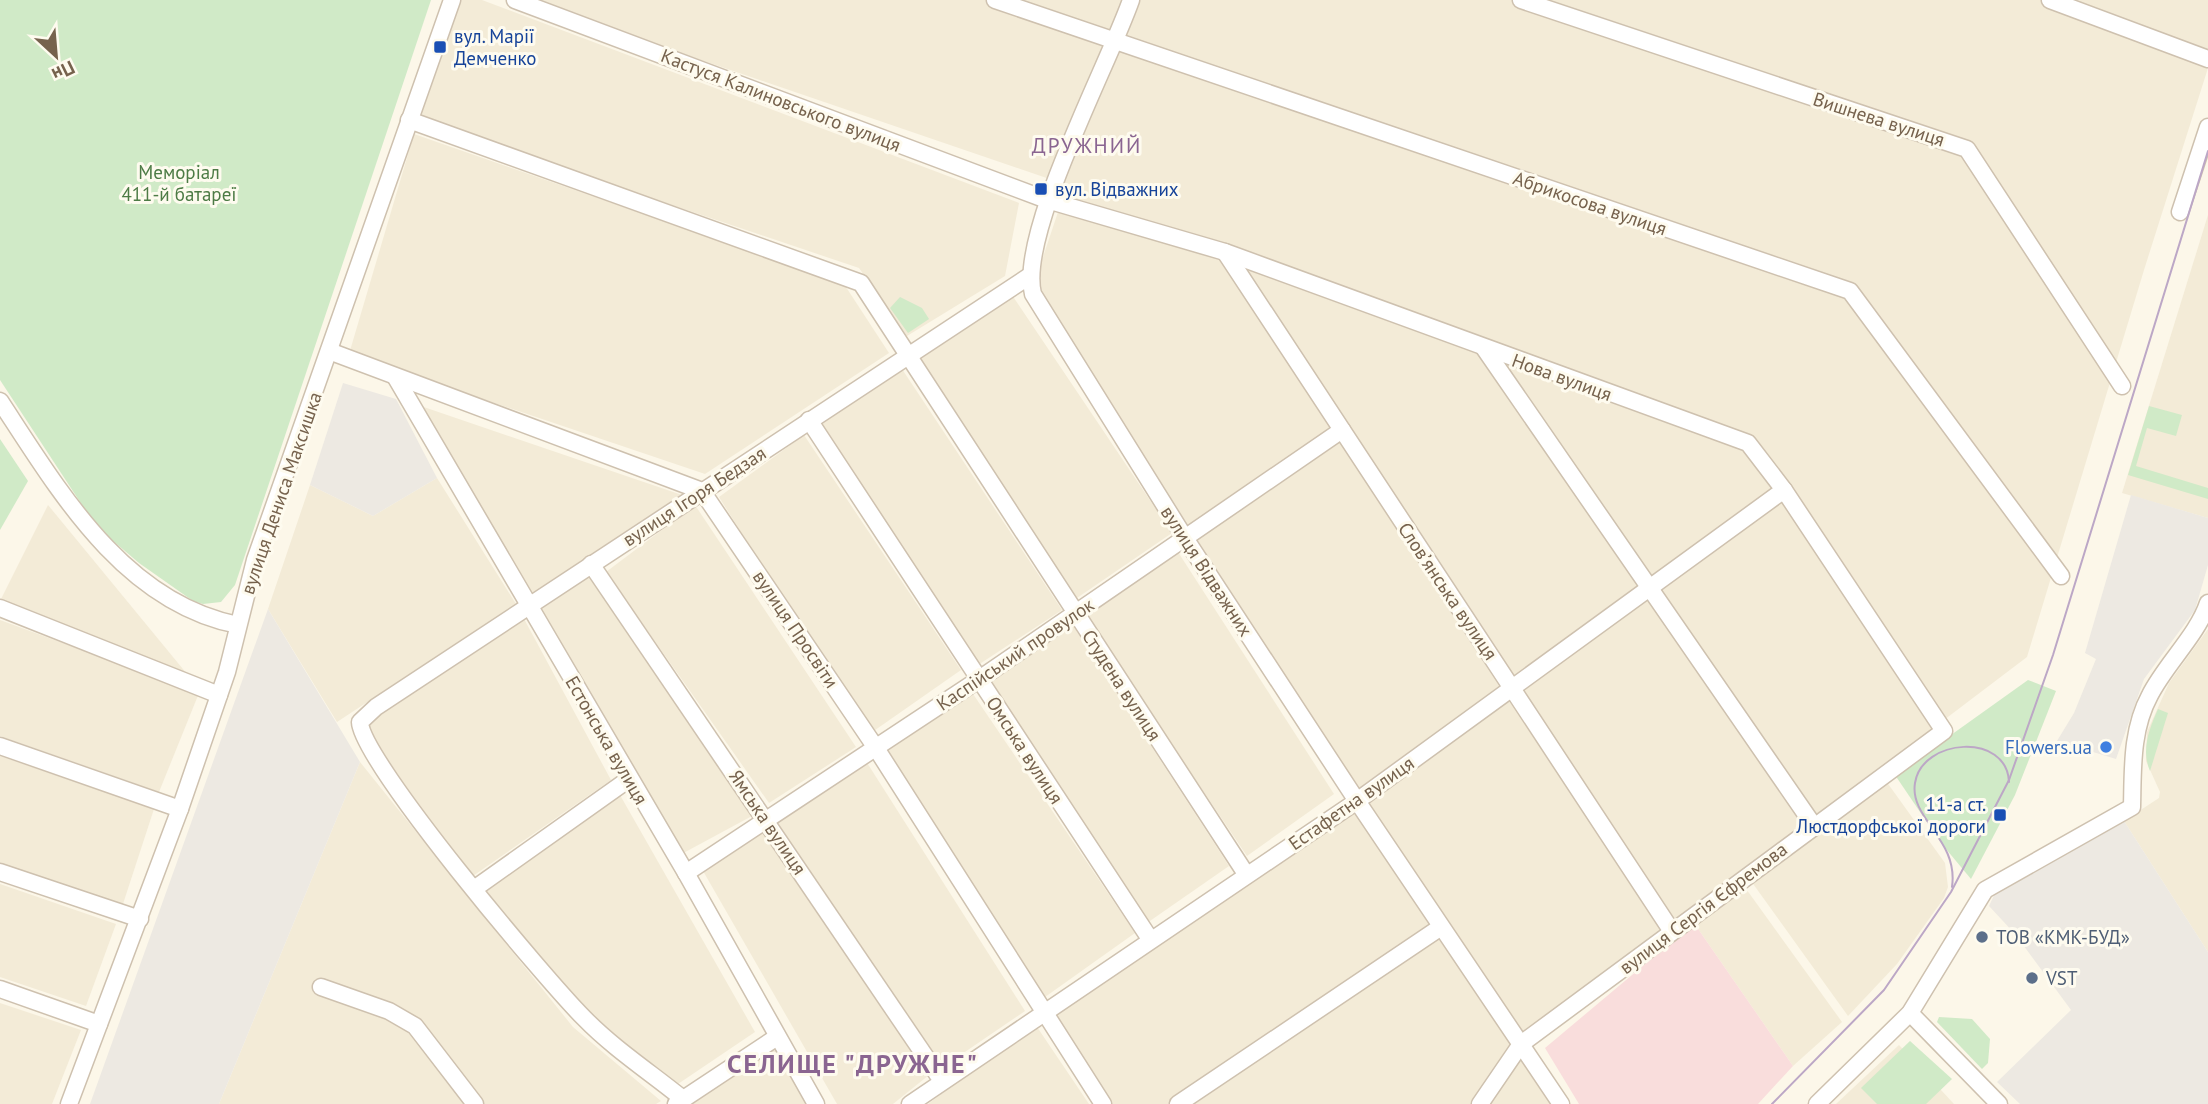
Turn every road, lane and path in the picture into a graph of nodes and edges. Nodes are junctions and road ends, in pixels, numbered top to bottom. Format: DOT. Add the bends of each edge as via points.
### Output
graph roads {
  1 [pos="452,0"];
  2 [pos="515,0"];
  3 [pos="995,0"];
  4 [pos="1131,0"];
  5 [pos="1521,0"];
  6 [pos="2050,0"];
  7 [pos="1116,43"];
  8 [pos="2208,59"];
  9 [pos="410,120"];
  10 [pos="2208,127"];
  11 [pos="1047,200"];
  12 [pos="2180,212"];
  13 [pos="1225,252"];
  14 [pos="1031,275"];
  15 [pos="1483,348"];
  16 [pos="329,351"];
  17 [pos="909,354"];
  18 [pos="396,377"];
  19 [pos="2122,386"];
  20 [pos="0,401"];
  21 [pos="809,421"];
  22 [pos="1342,430"];
  23 [pos="1784,490"];
  24 [pos="702,491"];
  25 [pos="1185,538"];
  26 [pos="592,564"];
  27 [pos="2061,576"];
  28 [pos="1648,588"];
  29 [pos="2208,603"];
  30 [pos="528,607"];
  31 [pos="0,608"];
  32 [pos="1076,613"];
  33 [pos="238,625"];
  34 [pos="978,680"];
  35 [pos="1513,688"];
  36 [pos="219,695"];
  37 [pos="1944,731"];
  38 [pos="0,746"];
  39 [pos="876,748"];
  40 [pos="629,779"];
  41 [pos="1357,801"];
  42 [pos="180,809"];
  43 [pos="767,821"];
  44 [pos="1814,826"];
  45 [pos="0,872"];
  46 [pos="686,873"];
  47 [pos="1246,874"];
  48 [pos="474,889"];
  49 [pos="140,919"];
  50 [pos="1441,927"];
  51 [pos="1671,930"];
  52 [pos="1150,939"];
  53 [pos="321,987"];
  54 [pos="0,989"];
  55 [pos="1043,1011"];
  56 [pos="1910,1013"];
  57 [pos="99,1024"];
  58 [pos="777,1037"];
  59 [pos="1521,1044"];
  60 [pos="942,1081"];
  61 [pos="680,1102"];
  62 [pos="69,1104"];
  63 [pos="475,1104"];
  64 [pos="816,1104"];
  65 [pos="909,1104"];
  66 [pos="1103,1104"];
  67 [pos="1178,1104"];
  68 [pos="1480,1104"];
  69 [pos="1561,1104"];
  70 [pos="1817,1104"];
  71 [pos="1999,1104"];
  1 -- 9 [label="street, вулиця Дениса Максишка"];
  2 -- 11 [label="street, Кастуся Калиновського вулиця"];
  3 -- 7 [label="street, Абрикосова вулиця"];
  4 -- 7 [label="street, вулиця Відважних"];
  5 -- 19 [label="street, Вишнева вулиця" via="1967,149"];
  6 -- 8 [label="street"];
  7 -- 11 [label="street, вулиця Відважних"];
  7 -- 27 [label="street, Абрикосова вулиця" via="1850,291"];
  9 -- 16 [label="street, вулиця Дениса Максишка"];
  9 -- 17 [label="street, Студена вулиця" via="855,280"];
  10 -- 12 [label="street"];
  11 -- 13 [label="street, Нова вулиця"];
  11 -- 14 [label="street, вулиця Відважних"];
  13 -- 15 [label="street, Нова вулиця"];
  13 -- 22 [label="street, Словʼянська вулиця"];
  14 -- 17 [label="street, вулиця Ігоря Бедзая"];
  14 -- 25 [label="street, вулиця Відважних" via="1041,310"];
  15 -- 23 [label="street, Нова вулиця" via="1748,443"];
  15 -- 28 [label="street"];
  16 -- 18 [label="street"];
  16 -- 33 [label="street, вулиця Дениса Максишка" via="255,560"];
  17 -- 21 [label="street, вулиця Ігоря Бедзая"];
  17 -- 32 [label="street, Студена вулиця"];
  18 -- 24 [label="street"];
  18 -- 30 [label="street, Естонська вулиця"];
  20 -- 33 [label="street" via="62,495 122,561 177,604 205,618"];
  21 -- 24 [label="street, вулиця Ігоря Бедзая"];
  21 -- 34 [label="street, Омська вулиця"];
  22 -- 25 [label="street, Каспійський провулок"];
  22 -- 35 [label="street, Словʼянська вулиця"];
  23 -- 28 [label="street, Естафетна вулиця"];
  23 -- 37 [label="street, Нова вулиця"];
  24 -- 26 [label="street, вулиця Ігоря Бедзая"];
  24 -- 39 [label="street, вулиця Просвіти"];
  25 -- 32 [label="street, Каспійський провулок"];
  25 -- 41 [label="street, вулиця Відважних"];
  26 -- 30 [label="street, вулиця Ігоря Бедзая"];
  26 -- 43 [label="street, Ямська вулиця"];
  28 -- 35 [label="street, Естафетна вулиця"];
  28 -- 44 [label="street"];
  29 -- 56 [label="street" via="2150,695 2140,720 2133,748 2132,807 1985,890"];
  30 -- 40 [label="street, Естонська вулиця"];
  30 -- 48 [label="street, вулиця Ігоря Бедзая" via="360,722 365,740 402,797"];
  31 -- 36 [label="street"];
  32 -- 34 [label="street, Каспійський провулок"];
  32 -- 47 [label="street, Студена вулиця"];
  33 -- 36 [label="street, вулиця Дениса Максишка"];
  34 -- 39 [label="street, Каспійський провулок"];
  34 -- 52 [label="street, Омська вулиця"];
  35 -- 41 [label="street, Естафетна вулиця"];
  35 -- 51 [label="street, Словʼянська вулиця"];
  36 -- 42 [label="street, вулиця Дениса Максишка"];
  37 -- 44 [label="street, вулиця Сергія Єфремова"];
  38 -- 42 [label="street"];
  39 -- 43 [label="street, Каспійський провулок"];
  39 -- 55 [label="street, вулиця Просвіти"];
  40 -- 46 [label="street, Естонська вулиця"];
  40 -- 48 [label="street"];
  41 -- 47 [label="street, Естафетна вулиця"];
  41 -- 50 [label="street, вулиця Відважних"];
  42 -- 49 [label="street, вулиця Дениса Максишка"];
  43 -- 46 [label="street, Каспійський провулок"];
  43 -- 60 [label="street, Ямська вулиця"];
  44 -- 51 [label="street, вулиця Сергія Єфремова"];
  45 -- 49 [label="street"];
  46 -- 58 [label="street, Естонська вулиця"];
  47 -- 52 [label="street, Естафетна вулиця"];
  48 -- 61 [label="street" via="584,1019"];
  49 -- 57 [label="street, вулиця Дениса Максишка"];
  50 -- 59 [label="street, вулиця Відважних"];
  50 -- 67 [label="street"];
  51 -- 59 [label="street, вулиця Сергія Єфремова"];
  52 -- 55 [label="street, Естафетна вулиця"];
  53 -- 63 [label="street" via="389,1011 415,1026"];
  54 -- 57 [label="street"];
  55 -- 60 [label="street, Естафетна вулиця"];
  55 -- 66 [label="street, вулиця Просвіти"];
  56 -- 70 [label="street"];
  56 -- 71 [label="street"];
  57 -- 62 [label="street, вулиця Дениса Максишка"];
  58 -- 61 [label="street"];
  58 -- 64 [label="street, Естонська вулиця"];
  59 -- 68 [label="street, вулиця Сергія Єфремова"];
  59 -- 69 [label="street, вулиця Відважних"];
  60 -- 65 [label="street, Естафетна вулиця"];
}
